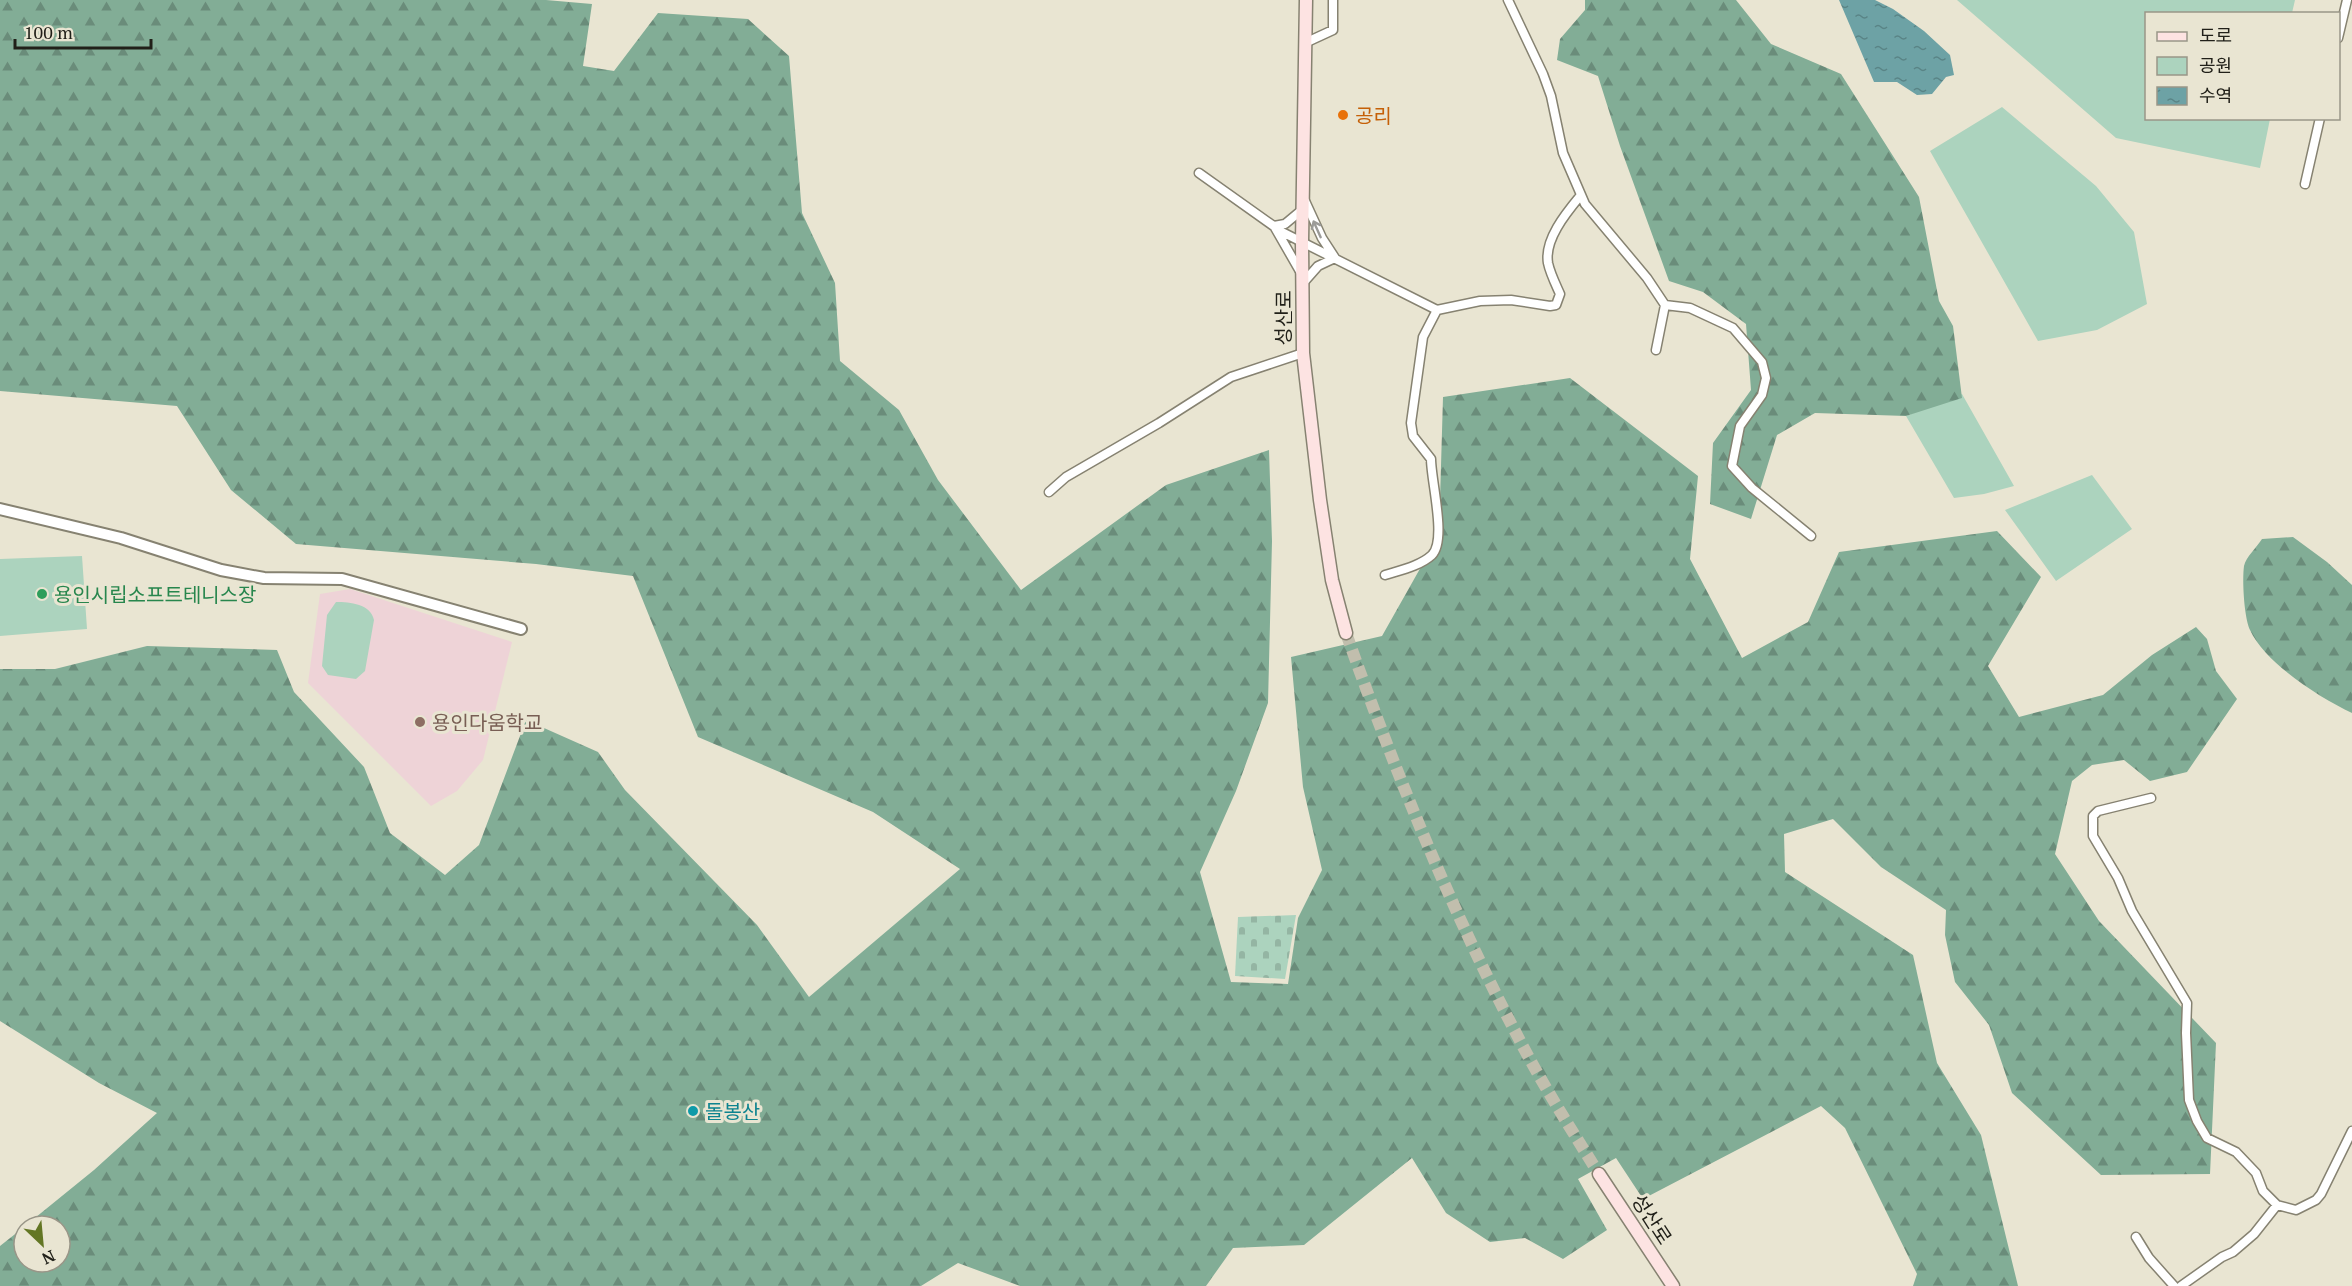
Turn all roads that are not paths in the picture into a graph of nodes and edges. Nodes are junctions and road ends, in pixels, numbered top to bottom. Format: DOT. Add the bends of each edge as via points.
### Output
graph roads {
  1 [pos="1306,0"];
  2 [pos="1332,0"];
  3 [pos="1508,0"];
  4 [pos="2347,0"];
  5 [pos="2340,30"];
  6 [pos="1307,42"];
  7 [pos="2320,120"];
  8 [pos="1199,173"];
  9 [pos="2305,184"];
  10 [pos="1581,195"];
  11 [pos="1303,202"];
  12 [pos="1274,226"];
  13 [pos="1302,242"];
  14 [pos="1335,258"];
  15 [pos="1302,279"];
  16 [pos="1665,305"];
  17 [pos="1437,310"];
  18 [pos="1656,350"];
  19 [pos="1303,353"];
  20 [pos="1049,492"];
  21 [pos="0,509"];
  22 [pos="1811,537"];
  23 [pos="1385,575"];
  24 [pos="520,629"];
  25 [pos="1346,633"];
  26 [pos="2151,798"];
  27 [pos="2352,1131"];
  28 [pos="1599,1174"];
  29 [pos="2277,1204"];
  30 [pos="2136,1237"];
  31 [pos="1673,1286"];
  32 [pos="2174,1286"];
  33 [pos="2181,1286"];
  1 -- 6 [label="main road, 성산로"];
  2 -- 6 [label="street" via="1333,30"];
  3 -- 10 [label="street" via="1544,74 1563,153"];
  4 -- 5 [label="street"];
  6 -- 11 [label="main road, 성산로"];
  7 -- 9 [label="street"];
  8 -- 12 [label="street"];
  10 -- 16 [label="street"];
  10 -- 17 [label="street" via="1567,212 1548,253 1548,264 1560,294 1556,305 1480,301"];
  11 -- 12 [label="street" via="1285,224"];
  11 -- 13 [label="main road, 성산로"];
  14 -- 11 [label="street, one-way"];
  12 -- 13 [label="street"];
  12 -- 15 [label="street"];
  13 -- 14 [label="street"];
  13 -- 15 [label="main road, 성산로"];
  14 -- 15 [label="street"];
  14 -- 17 [label="street"];
  15 -- 19 [label="main road, 성산로"];
  16 -- 18 [label="street"];
  16 -- 22 [label="street" via="1690,308 1732,328 1762,362 1766,378 1762,395 1740,426 1732,466"];
  17 -- 23 [label="street" via="1423,337 1411,423 1413,436 1431,459 1438,546 1420,563"];
  19 -- 20 [label="street" via="1231,376 1066,477"];
  19 -- 25 [label="main road, 성산로" via="1332,580"];
  21 -- 24 [label="street" via="121,538 222,570 264,578 342,579"];
  26 -- 29 [label="street" via="2098,811 2093,816 2093,836 2187,1003 2189,1100 2197,1121 2207,1138 2243,1159 2256,1173 2263,1191"];
  27 -- 29 [label="street" via="2316,1200 2296,1210"];
  28 -- 31 [label="main road, 성산로"];
  29 -- 33 [label="street" via="2254,1234 2233,1252"];
  30 -- 32 [label="street"];
}
